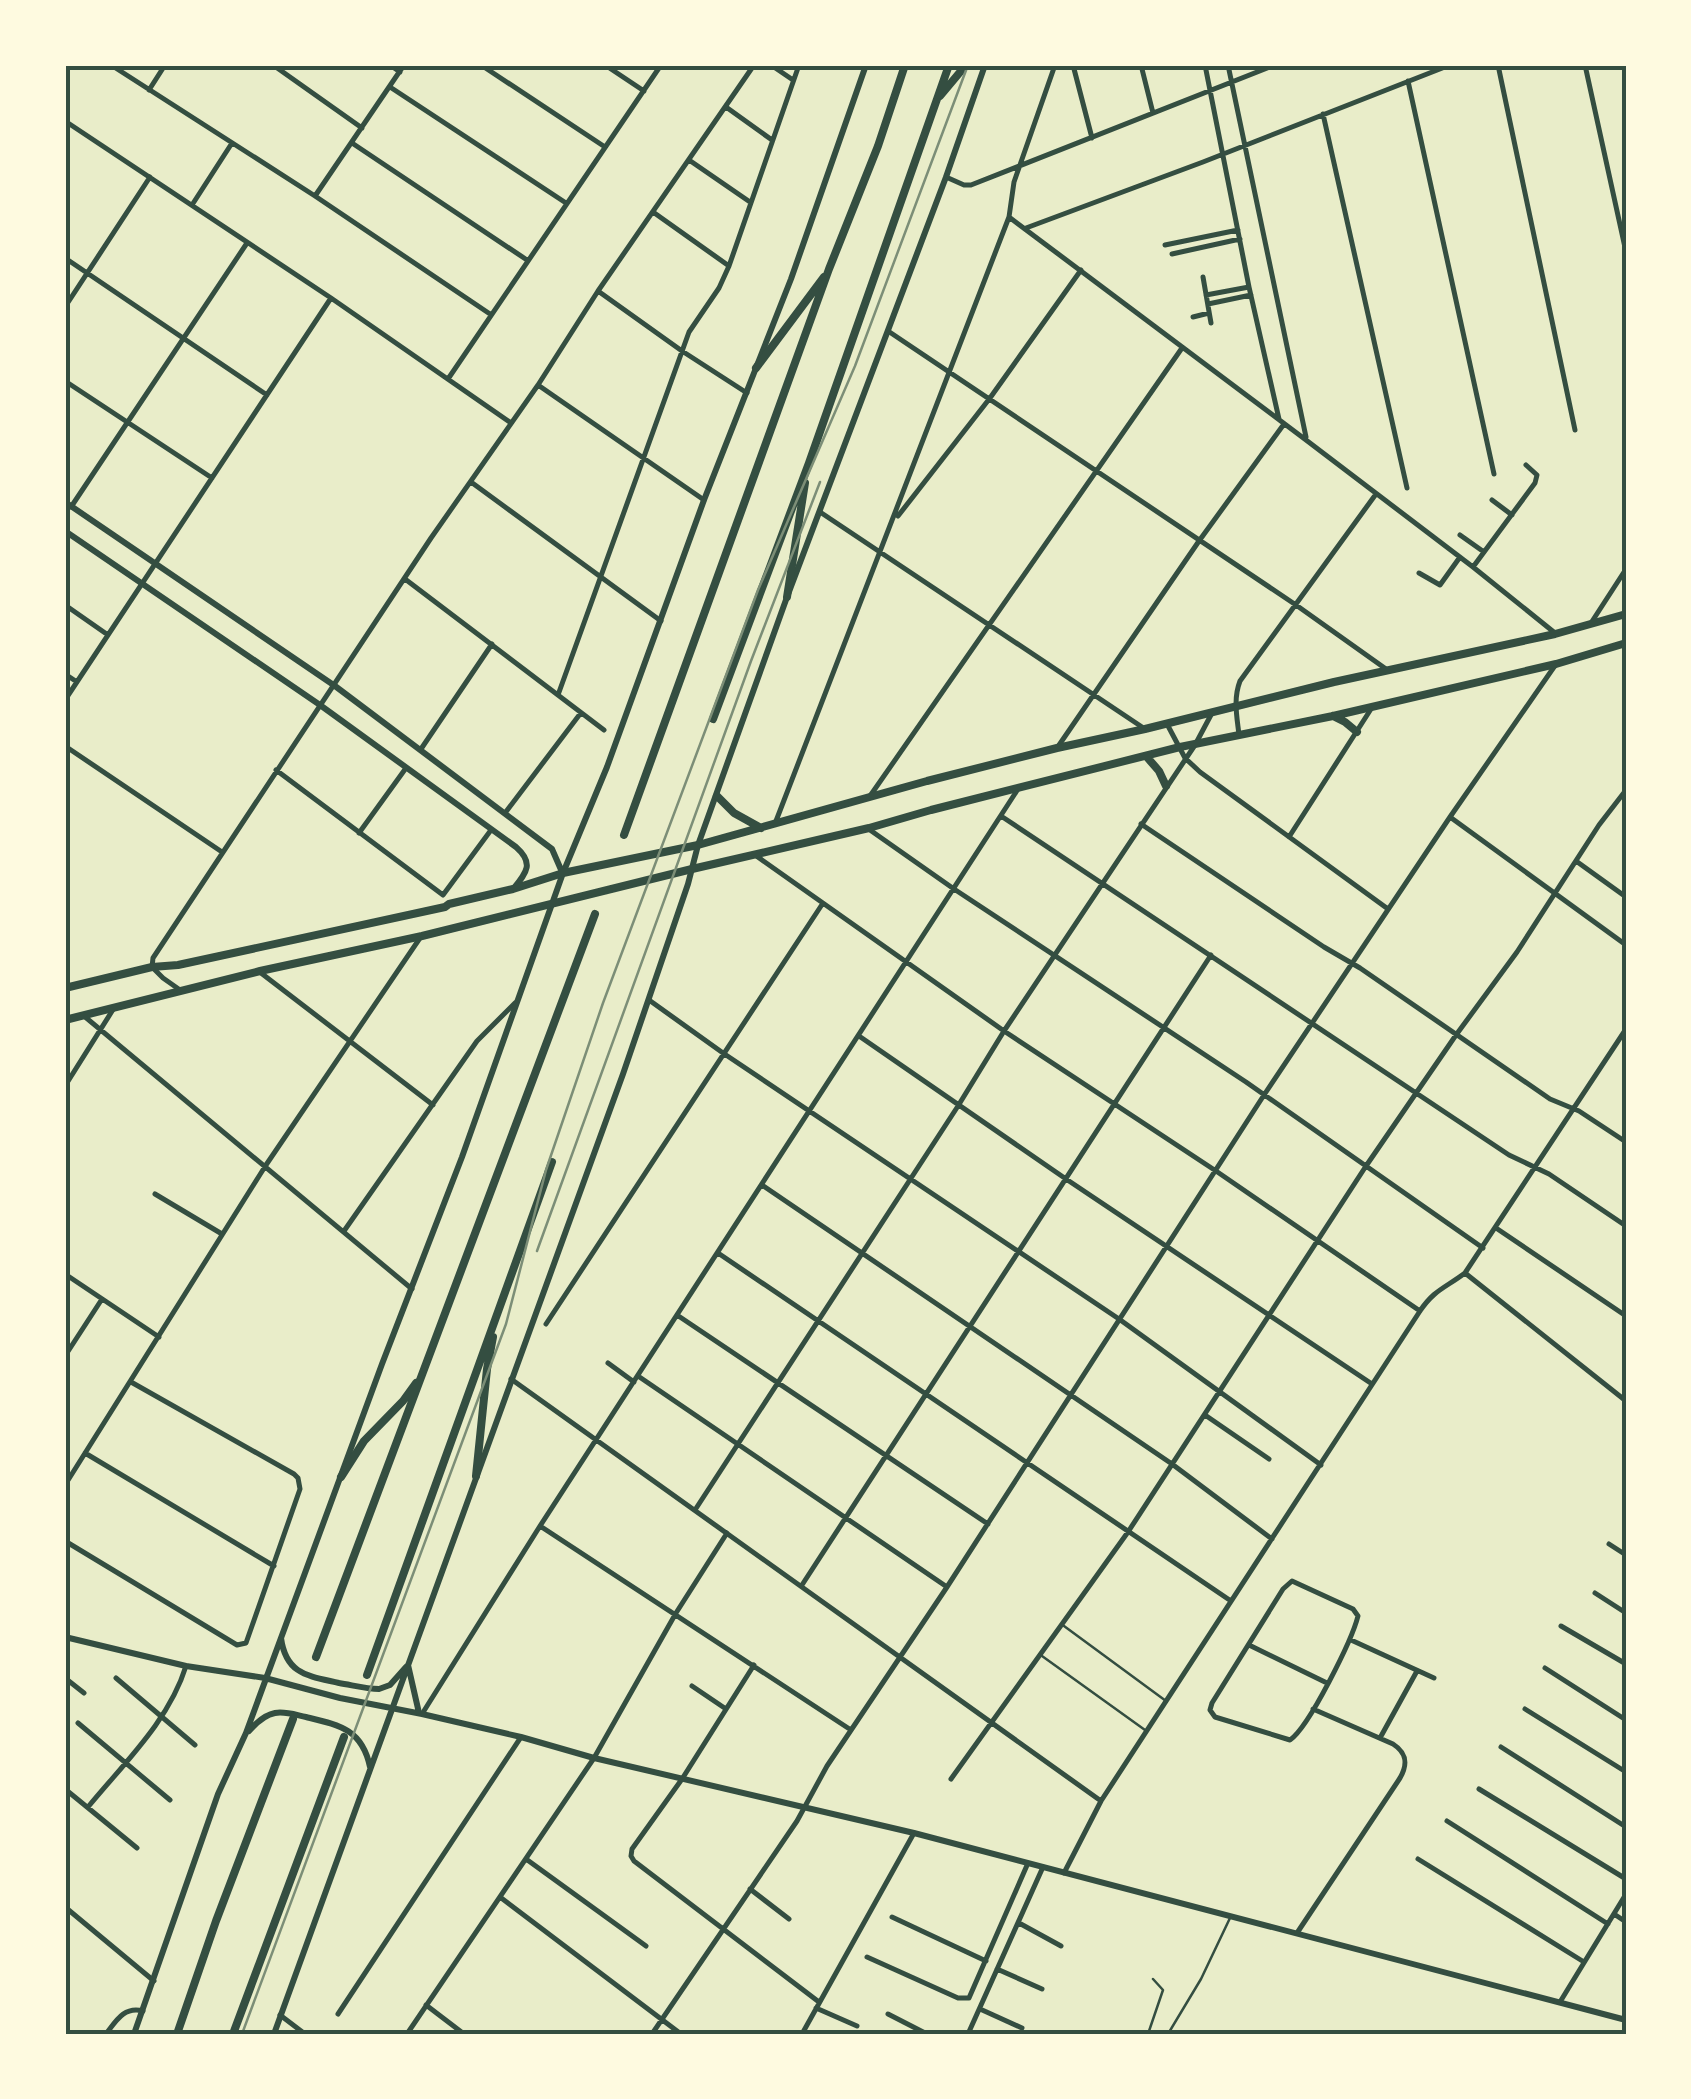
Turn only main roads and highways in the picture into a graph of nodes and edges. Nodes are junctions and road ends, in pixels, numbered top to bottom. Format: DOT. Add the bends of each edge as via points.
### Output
graph roads {
  1 [pos="866,65"];
  2 [pos="906,65"];
  3 [pos="949,65"];
  4 [pos="966,65"];
  5 [pos="985,65"];
  6 [pos="937,99"];
  7 [pos="829,270"];
  8 [pos="756,368"];
  9 [pos="809,463"];
  10 [pos="68,505"];
  11 [pos="65,531"];
  12 [pos="788,597"];
  13 [pos="1626,614"];
  14 [pos="1626,643"];
  15 [pos="1333,716"];
  16 [pos="713,719"];
  17 [pos="1357,732"];
  18 [pos="1146,756"];
  19 [pos="1166,786"];
  20 [pos="717,796"];
  21 [pos="761,828"];
  22 [pos="624,835"];
  23 [pos="698,846"];
  24 [pos="692,869"];
  25 [pos="563,873"];
  26 [pos="513,889"];
  27 [pos="552,903"];
  28 [pos="594,914"];
  29 [pos="65,988"];
  30 [pos="65,1020"];
  31 [pos="552,1162"];
  32 [pos="498,1311"];
  33 [pos="428,1362"];
  34 [pos="476,1476"];
  35 [pos="341,1477"];
  36 [pos="65,1637"];
  37 [pos="281,1637"];
  38 [pos="316,1657"];
  39 [pos="408,1664"];
  40 [pos="367,1675"];
  41 [pos="264,1678"];
  42 [pos="392,1708"];
  43 [pos="421,1713"];
  44 [pos="293,1718"];
  45 [pos="246,1734"];
  46 [pos="344,1736"];
  47 [pos="370,1768"];
  48 [pos="1626,2020"];
  49 [pos="134,2034"];
  50 [pos="178,2034"];
  51 [pos="233,2034"];
  52 [pos="274,2034"];
  1 -- 8 [label="main road"];
  2 -- 7 [label="highway"];
  3 -- 6 [label="highway"];
  4 -- 6 [label="highway"];
  5 -- 12 [label="main road"];
  6 -- 9 [label="highway"];
  7 -- 8 [label="highway"];
  7 -- 22 [label="highway"];
  8 -- 25 [label="main road"];
  9 -- 12 [label="highway"];
  9 -- 16 [label="highway"];
  10 -- 25 [label="main road" via="335,686 552,849"];
  11 -- 26 [label="main road" via="320,705 525,856 526,873"];
  12 -- 20 [label="main road"];
  13 -- 21 [label="highway" via="1057,748"];
  14 -- 15 [label="highway"];
  15 -- 17 [label="highway"];
  15 -- 18 [label="highway"];
  18 -- 19 [label="highway"];
  18 -- 24 [label="highway"];
  20 -- 21 [label="highway"];
  20 -- 23 [label="main road"];
  21 -- 23 [label="highway"];
  23 -- 24 [label="main road"];
  23 -- 25 [label="highway"];
  24 -- 27 [label="highway"];
  24 -- 34 [label="main road"];
  25 -- 26 [label="highway"];
  25 -- 27 [label="main road"];
  26 -- 29 [label="highway"];
  27 -- 30 [label="highway"];
  27 -- 35 [label="main road"];
  28 -- 33 [label="highway"];
  31 -- 32 [label="highway"];
  32 -- 34 [label="highway"];
  32 -- 40 [label="highway"];
  33 -- 35 [label="highway"];
  33 -- 38 [label="highway"];
  34 -- 39 [label="main road"];
  35 -- 37 [label="main road"];
  36 -- 41 [label="main road"];
  37 -- 39 [label="main road" via="287,1659 306,1676 379,1690"];
  37 -- 41 [label="main road"];
  39 -- 42 [label="main road"];
  39 -- 43 [label="main road"];
  41 -- 42 [label="main road"];
  41 -- 45 [label="main road"];
  42 -- 43 [label="main road"];
  42 -- 47 [label="main road"];
  43 -- 48 [label="main road"];
  44 -- 50 [label="highway"];
  45 -- 47 [label="main road" via="280,1712 334,1724 359,1739"];
  45 -- 49 [label="main road" via="218,1794"];
  46 -- 51 [label="highway"];
  47 -- 52 [label="main road"];
}
